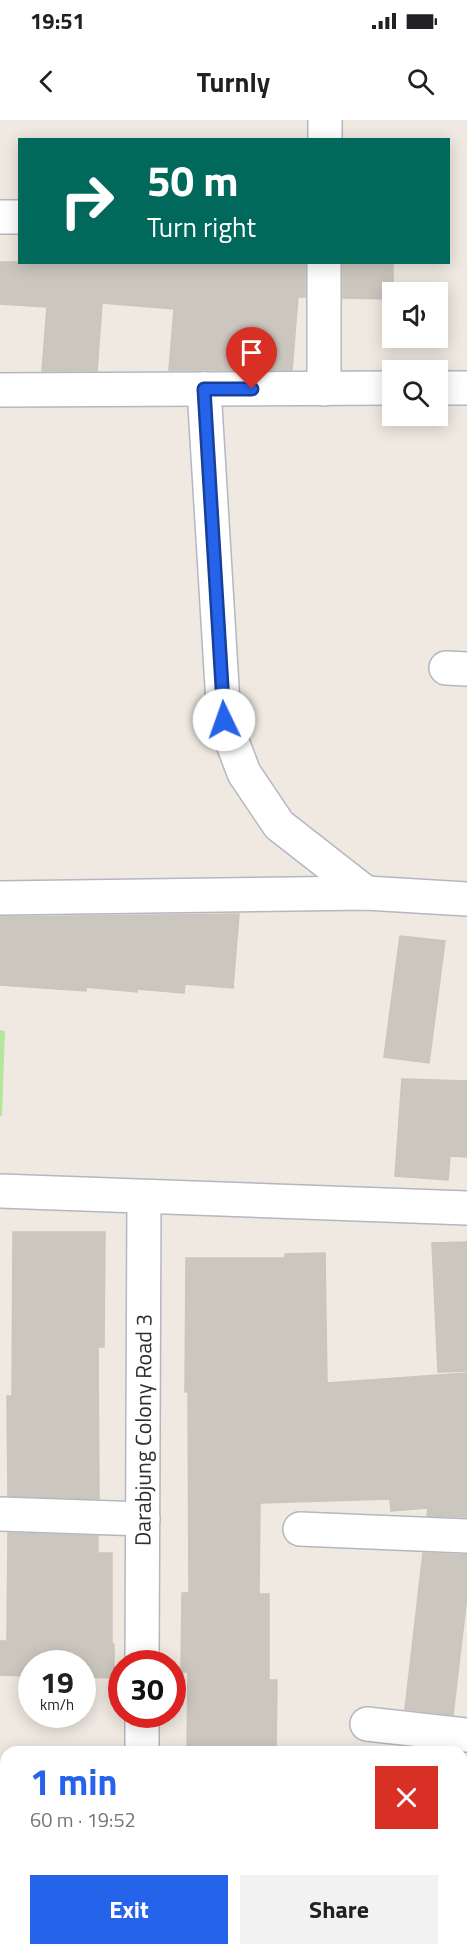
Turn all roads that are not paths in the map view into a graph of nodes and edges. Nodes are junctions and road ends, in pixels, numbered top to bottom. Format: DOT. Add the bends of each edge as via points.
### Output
graph roads {
  1 [pos="325,120"];
  2 [pos="325,138"];
  3 [pos="0,217"];
  4 [pos="18,217"];
  5 [pos="324,264"];
  6 [pos="382,388"];
  7 [pos="448,388"];
  8 [pos="467,388"];
  9 [pos="204,389"];
  10 [pos="324,389"];
  11 [pos="0,390"];
  12 [pos="366,893"];
  13 [pos="0,898"];
  14 [pos="467,898"];
  15 [pos="0,1191"];
  16 [pos="144,1197"];
  17 [pos="467,1208"];
  18 [pos="0,1514"];
  19 [pos="143,1519"];
  20 [pos="300,1529"];
  21 [pos="467,1536"];
  22 [pos="142,1650"];
  23 [pos="367,1724"];
  24 [pos="142,1728"];
  25 [pos="467,1735"];
  26 [pos="142,1746"];
  1 -- 2 [label="street"];
  3 -- 4 [label="street"];
  5 -- 10 [label="street"];
  6 -- 10 [label="street"];
  7 -- 8 [label="street"];
  9 -- 10 [label="street"];
  9 -- 11 [label="street"];
  9 -- 12 [label="street" via="224,720 244,773 279,825"];
  12 -- 13 [label="street"];
  12 -- 14 [label="street"];
  15 -- 16 [label="street"];
  16 -- 17 [label="street"];
  16 -- 19 [label="street, Darabjung Colony Road 3"];
  18 -- 19 [label="street"];
  19 -- 22 [label="street, Darabjung Colony Road 3"];
  20 -- 21 [label="street"];
  23 -- 25 [label="street"];
  24 -- 26 [label="street"];
}
